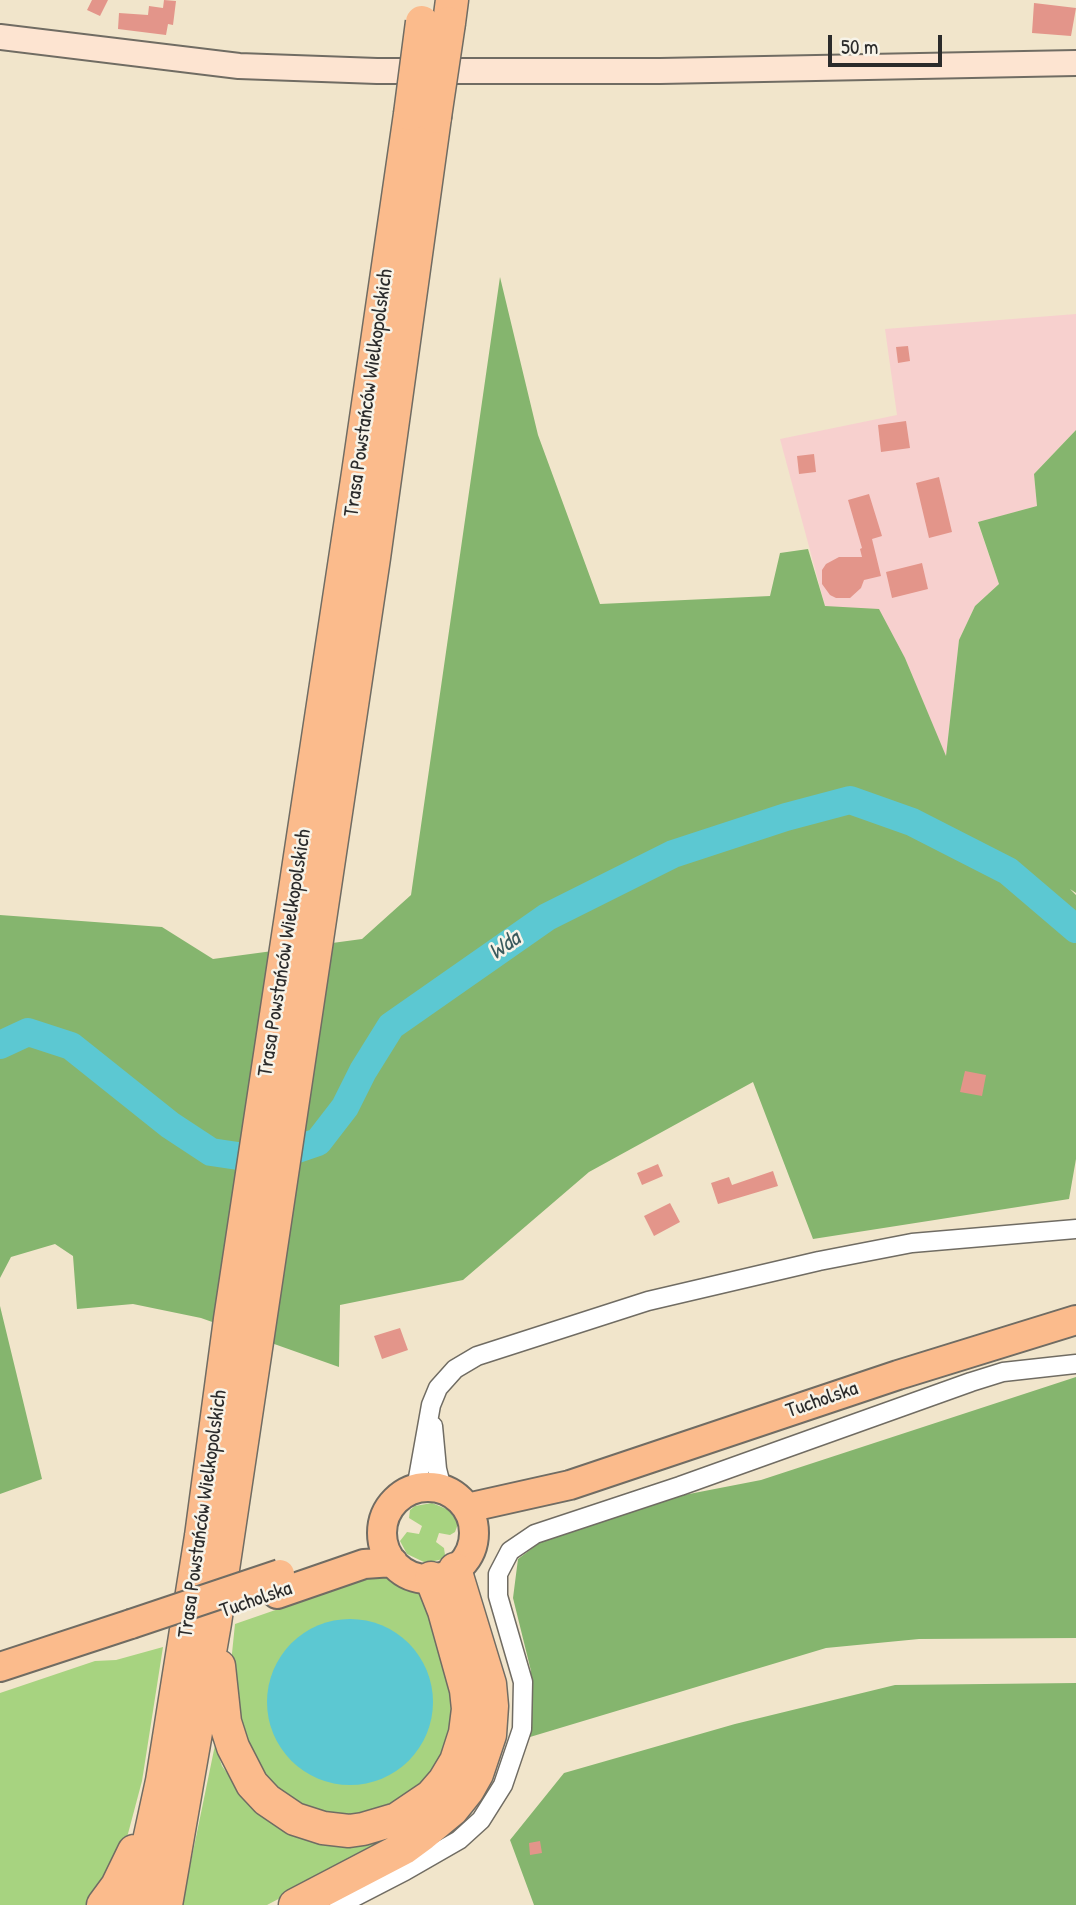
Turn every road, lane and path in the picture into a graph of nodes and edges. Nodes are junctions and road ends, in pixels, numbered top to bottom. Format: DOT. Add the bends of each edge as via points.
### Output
graph roads {
  1 [pos="437,11"];
  2 [pos="0,37"];
  3 [pos="1076,63"];
  4 [pos="1076,1229"];
  5 [pos="1076,1320"];
  6 [pos="245,1322"];
  7 [pos="1076,1364"];
  8 [pos="431,1405"];
  9 [pos="429,1489"];
  10 [pos="470,1520"];
  11 [pos="383,1529"];
  12 [pos="393,1562"];
  13 [pos="443,1574"];
  14 [pos="279,1583"];
  15 [pos="215,1623"];
  16 [pos="130,1634"];
  17 [pos="0,1667"];
  18 [pos="0,1685"];
  19 [pos="162,1781"];
  20 [pos="103,1905"];
  21 [pos="135,1905"];
  22 [pos="166,1905"];
  23 [pos="295,1905"];
  24 [pos="339,1905"];
  1 -- 6 [label="highway, Trasa Powstańców Wielkopolskich, bridge" via="374,558 309,893"];
  2 -- 3 [label="street" via="239,66 377,71"];
  4 -- 8 [label="street" via="912,1243 648,1301 477,1356 455,1369 438,1388"];
  5 -- 10 [label="main road, Tucholska" via="570,1485 491,1521"];
  6 -- 15 [label="highway, Trasa Powstańców Wielkopolskich"];
  6 -- 19 [label="highway, Trasa Powstańców Wielkopolskich" via="203,1523"];
  7 -- 24 [label="street" via="1003,1372 971,1382 535,1535 510,1551 498,1574 498,1597 523,1682 522,1729 503,1785 481,1820 459,1840"];
  8 -- 9 [label="street"];
  8 -- 9 [label="street" via="437,1469"];
  9 -- 10 [label="main road" via="457,1497"];
  9 -- 11 [label="main road" via="402,1496 391,1507"];
  10 -- 13 [label="main road" via="471,1549 464,1561"];
  11 -- 12 [label="main road"];
  11 -- 14 [label="main road, Tucholska" via="372,1540"];
  12 -- 13 [label="main road" via="410,1575"];
  12 -- 14 [label="main road, Tucholska"];
  13 -- 15 [label="highway" via="444,1611 466,1690 465,1733 456,1761 431,1796 379,1826 323,1829 295,1819 252,1784 225,1722"];
  13 -- 23 [label="highway" via="490,1684 490,1735 477,1774 452,1810 424,1834"];
  14 -- 16 [label="main road, Tucholska"];
  15 -- 22 [label="highway, Trasa Powstańców Wielkopolskich"];
  16 -- 17 [label="main road, Tucholska"];
  16 -- 18 [label="main road, Tucholska"];
  19 -- 20 [label="highway" via="129,1864"];
  19 -- 21 [label="highway, Trasa Powstańców Wielkopolskich"];
}
